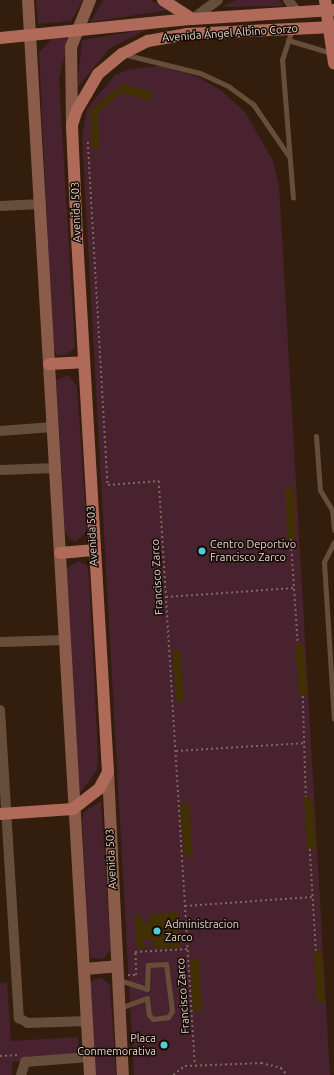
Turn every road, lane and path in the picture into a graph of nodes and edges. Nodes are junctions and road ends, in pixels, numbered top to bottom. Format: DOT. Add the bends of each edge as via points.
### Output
graph roads {
  1 [pos="28,0"];
  2 [pos="90,0"];
  3 [pos="163,0"];
  4 [pos="218,0"];
  5 [pos="288,0"];
  6 [pos="328,7"];
  7 [pos="298,13"];
  8 [pos="192,19"];
  9 [pos="331,27"];
  10 [pos="292,28"];
  11 [pos="75,32"];
  12 [pos="31,37"];
  13 [pos="0,38"];
  14 [pos="288,40"];
  15 [pos="122,54"];
  16 [pos="333,58"];
  17 [pos="72,125"];
  18 [pos="88,142"];
  19 [pos="290,158"];
  20 [pos="293,198"];
  21 [pos="41,204"];
  22 [pos="0,206"];
  23 [pos="83,362"];
  24 [pos="49,364"];
  25 [pos="53,427"];
  26 [pos="0,431"];
  27 [pos="316,436"];
  28 [pos="56,468"];
  29 [pos="0,470"];
  30 [pos="334,530"];
  31 [pos="291,539"];
  32 [pos="334,542"];
  33 [pos="93,550"];
  34 [pos="60,553"];
  35 [pos="294,588"];
  36 [pos="166,597"];
  37 [pos="66,640"];
  38 [pos="0,642"];
  39 [pos="298,644"];
  40 [pos="302,696"];
  41 [pos="0,710"];
  42 [pos="334,719"];
  43 [pos="305,743"];
  44 [pos="176,751"];
  45 [pos="108,772"];
  46 [pos="306,797"];
  47 [pos="73,808"];
  48 [pos="3,814"];
  49 [pos="310,849"];
  50 [pos="312,897"];
  51 [pos="185,906"];
  52 [pos="188,949"];
  53 [pos="316,951"];
  54 [pos="117,966"];
  55 [pos="84,969"];
  56 [pos="122,977"];
  57 [pos="147,989"];
  58 [pos="147,998"];
  59 [pos="120,1009"];
  60 [pos="88,1021"];
  61 [pos="0,1056"];
  62 [pos="89,1058"];
  63 [pos="24,1063"];
  64 [pos="195,1066"];
  65 [pos="21,1075"];
  66 [pos="90,1075"];
  67 [pos="122,1075"];
  68 [pos="173,1075"];
  69 [pos="287,1075"];
  1 -- 12 [label="street"];
  2 -- 11 [label="street, Avenida 503"];
  3 -- 8 [label="main road"];
  4 -- 8 [label="street"];
  5 -- 7 [label="street"];
  6 -- 7 [label="main road, Avenida Ángel Albino Corzo"];
  6 -- 9 [label="main road"];
  7 -- 8 [label="main road, Avenida Ángel Albino Corzo"];
  8 -- 11 [label="main road, Avenida Ángel Albino Corzo"];
  9 -- 10 [label="main road, Avenida Ángel Albino Corzo"];
  9 -- 16 [label="main road"];
  10 -- 14 [label="lane"];
  10 -- 15 [label="main road, Avenida Ángel Albino Corzo" via="164,37"];
  11 -- 12 [label="main road, Avenida Ángel Albino Corzo"];
  11 -- 17 [label="street, Avenida 503" via="69,68"];
  12 -- 13 [label="main road, Avenida Ángel Albino Corzo"];
  12 -- 21 [label="street"];
  14 -- 16 [label="lane"];
  14 -- 19 [label="lane" via="282,58"];
  15 -- 17 [label="main road, Avenida Ángel Albino Corzo" via="98,74 85,91"];
  15 -- 19 [label="lane" via="200,73 228,86 253,104"];
  17 -- 23 [label="main road, Avenida 503"];
  18 -- 36 [label="path, Francisco Zarco" via="108,486 159,481"];
  19 -- 20 [label="lane"];
  21 -- 22 [label="street"];
  21 -- 24 [label="street"];
  23 -- 24 [label="main road"];
  23 -- 33 [label="main road, Avenida 503"];
  24 -- 25 [label="street"];
  25 -- 26 [label="street"];
  25 -- 28 [label="street"];
  27 -- 30 [label="lane" via="320,490 332,510"];
  28 -- 29 [label="street"];
  28 -- 34 [label="street"];
  31 -- 35 [label="path"];
  32 -- 42 [label="lane" via="324,562"];
  33 -- 34 [label="main road"];
  33 -- 45 [label="main road, Avenida 503"];
  34 -- 37 [label="street"];
  35 -- 36 [label="path"];
  35 -- 39 [label="path"];
  36 -- 44 [label="path, Francisco Zarco"];
  37 -- 38 [label="street"];
  37 -- 47 [label="street"];
  40 -- 43 [label="path"];
  41 -- 48 [label="street"];
  43 -- 44 [label="path"];
  43 -- 46 [label="path"];
  44 -- 51 [label="path, Francisco Zarco"];
  45 -- 47 [label="main road" via="99,789"];
  45 -- 54 [label="street, Avenida 503"];
  47 -- 48 [label="main road"];
  47 -- 55 [label="street"];
  48 -- 60 [label="street" via="21,1022"];
  49 -- 50 [label="path"];
  50 -- 51 [label="path"];
  50 -- 53 [label="path"];
  51 -- 52 [label="path, Francisco Zarco"];
  52 -- 56 [label="path" via="135,952 136,975"];
  52 -- 64 [label="path, Francisco Zarco"];
  54 -- 55 [label="street"];
  54 -- 56 [label="street, Avenida 503"];
  55 -- 60 [label="street"];
  56 -- 57 [label="lane"];
  56 -- 59 [label="street, Avenida 503"];
  57 -- 58 [label="lane"];
  57 -- 58 [label="lane" via="148,965 166,964 170,1016 150,1017"];
  58 -- 59 [label="lane"];
  59 -- 67 [label="street, Avenida 503"];
  60 -- 62 [label="street"];
  61 -- 63 [label="path" via="22,1055"];
  62 -- 63 [label="street"];
  62 -- 66 [label="street"];
  63 -- 65 [label="street"];
  64 -- 68 [label="path" via="185,1066"];
  64 -- 69 [label="path" via="261,1063 281,1068"];
}
